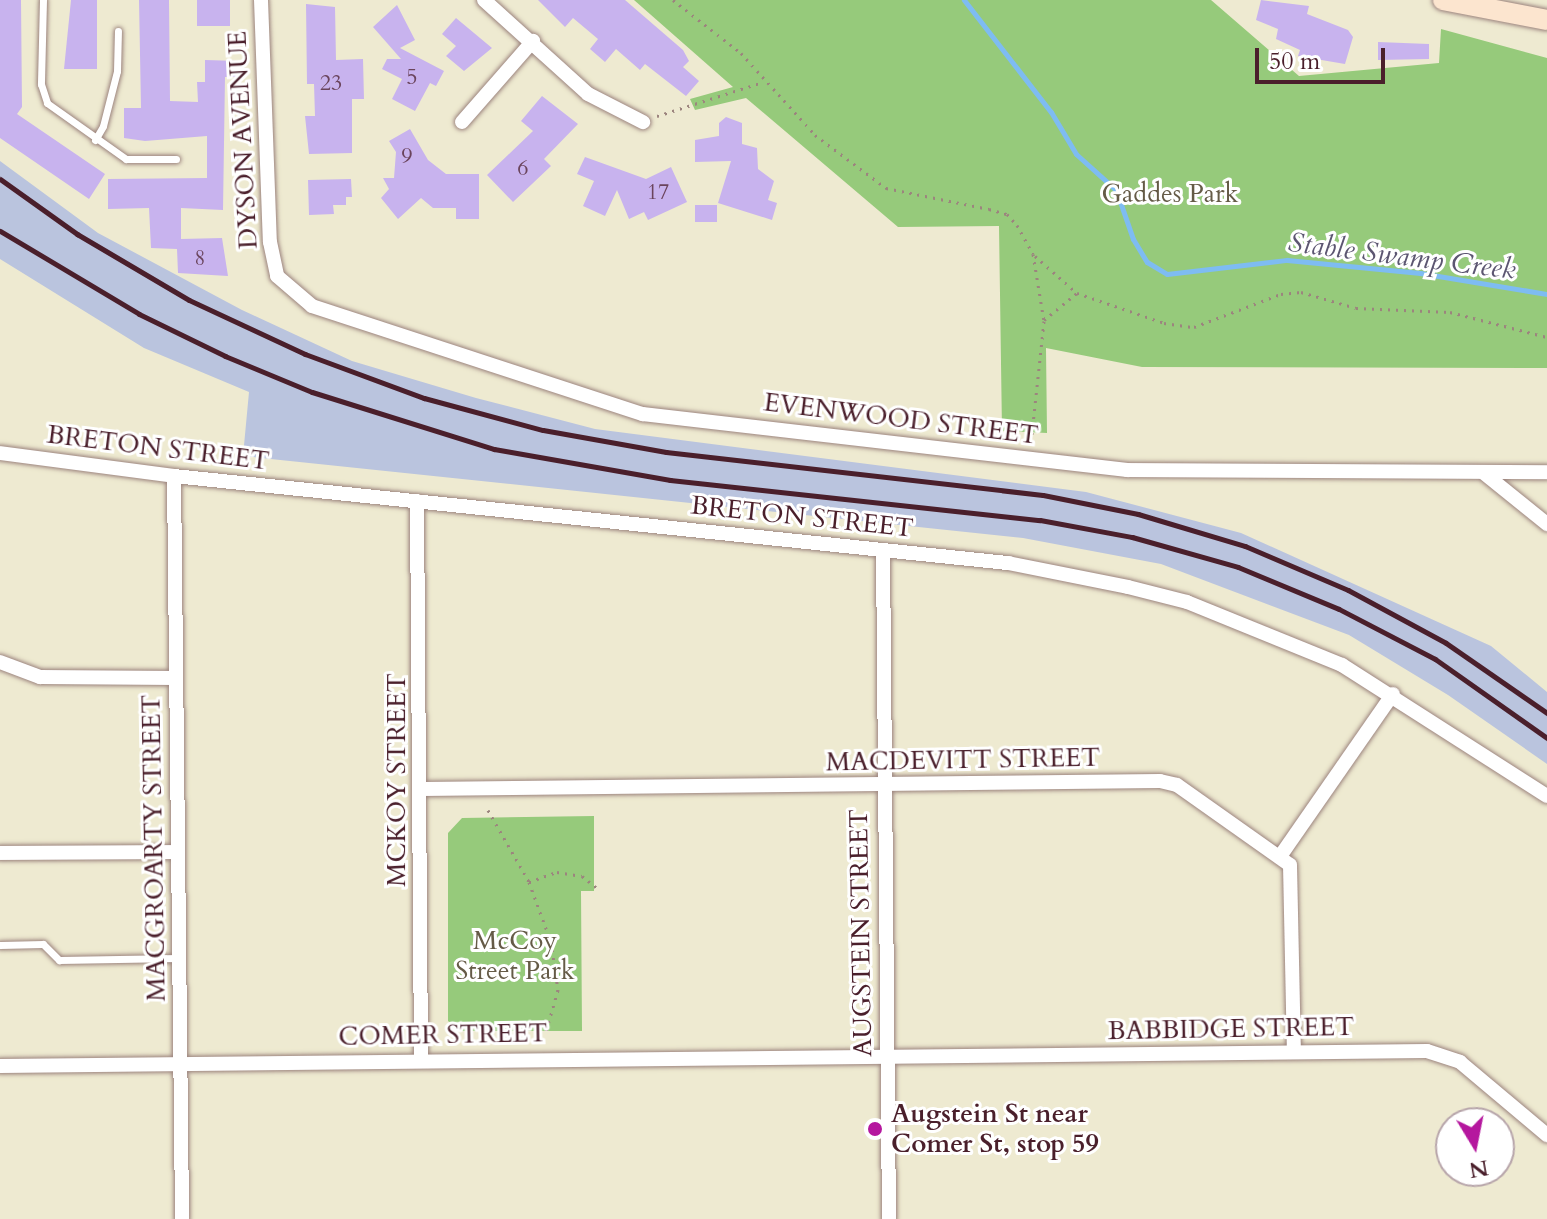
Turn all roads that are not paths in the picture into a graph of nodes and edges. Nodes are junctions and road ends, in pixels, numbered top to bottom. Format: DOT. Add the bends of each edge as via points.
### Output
graph roads {
  1 [pos="43,0"];
  2 [pos="261,0"];
  3 [pos="484,0"];
  4 [pos="1443,0"];
  5 [pos="1547,20"];
  6 [pos="118,31"];
  7 [pos="533,41"];
  8 [pos="462,122"];
  9 [pos="643,122"];
  10 [pos="95,140"];
  11 [pos="176,159"];
  12 [pos="277,276"];
  13 [pos="0,453"];
  14 [pos="1547,472"];
  15 [pos="1485,474"];
  16 [pos="174,476"];
  17 [pos="417,501"];
  18 [pos="1547,524"];
  19 [pos="883,550"];
  20 [pos="0,662"];
  21 [pos="176,678"];
  22 [pos="1393,694"];
  23 [pos="884,786"];
  24 [pos="422,789"];
  25 [pos="1547,796"];
  26 [pos="178,852"];
  27 [pos="0,853"];
  28 [pos="1281,855"];
  29 [pos="0,945"];
  30 [pos="178,958"];
  31 [pos="1294,1052"];
  32 [pos="887,1056"];
  33 [pos="421,1059"];
  34 [pos="181,1062"];
  35 [pos="0,1066"];
  36 [pos="1547,1135"];
  37 [pos="182,1219"];
  38 [pos="889,1219"];
  1 -- 10 [label="lane" via="41,84 47,103"];
  2 -- 12 [label="street, DYSON AVENUE" via="269,224"];
  3 -- 7 [label="street"];
  4 -- 5 [label="main road"];
  6 -- 10 [label="lane" via="117,71"];
  7 -- 8 [label="street"];
  7 -- 9 [label="street" via="588,94"];
  10 -- 11 [label="lane" via="126,159"];
  12 -- 15 [label="street, EVENWOOD STREET" via="312,306 643,414 1127,470"];
  13 -- 16 [label="street, BRETON STREET"];
  14 -- 15 [label="street, EVENWOOD STREET"];
  15 -- 18 [label="street"];
  16 -- 17 [label="street, BRETON STREET"];
  16 -- 21 [label="street, MACGROARTY STREET"];
  17 -- 19 [label="street, BRETON STREET"];
  17 -- 24 [label="street, MCKOY STREET"];
  19 -- 22 [label="street, BRETON STREET" via="1008,563 1187,602 1342,665"];
  19 -- 23 [label="street, AUGSTEIN STREET"];
  20 -- 21 [label="street" via="40,677"];
  21 -- 26 [label="street, MACGROARTY STREET"];
  22 -- 25 [label="street, BRETON STREET"];
  22 -- 28 [label="street"];
  23 -- 24 [label="street, MACDEVITT STREET"];
  23 -- 28 [label="street, MACDEVITT STREET" via="1160,781 1177,785"];
  23 -- 32 [label="street, AUGSTEIN STREET"];
  24 -- 33 [label="street, MCKOY STREET"];
  26 -- 27 [label="street"];
  26 -- 30 [label="street, MACGROARTY STREET"];
  28 -- 31 [label="street" via="1290,865 1294,890"];
  29 -- 30 [label="lane" via="43,944 59,960"];
  30 -- 34 [label="street, MACGROARTY STREET"];
  31 -- 32 [label="street, BABBIDGE STREET"];
  31 -- 36 [label="street, BABBIDGE STREET" via="1444,1054"];
  32 -- 33 [label="street, COMER STREET"];
  32 -- 38 [label="street, AUGSTEIN STREET"];
  33 -- 34 [label="street, COMER STREET"];
  34 -- 35 [label="street, COMER STREET"];
  34 -- 37 [label="street, MACGROARTY STREET"];
}
